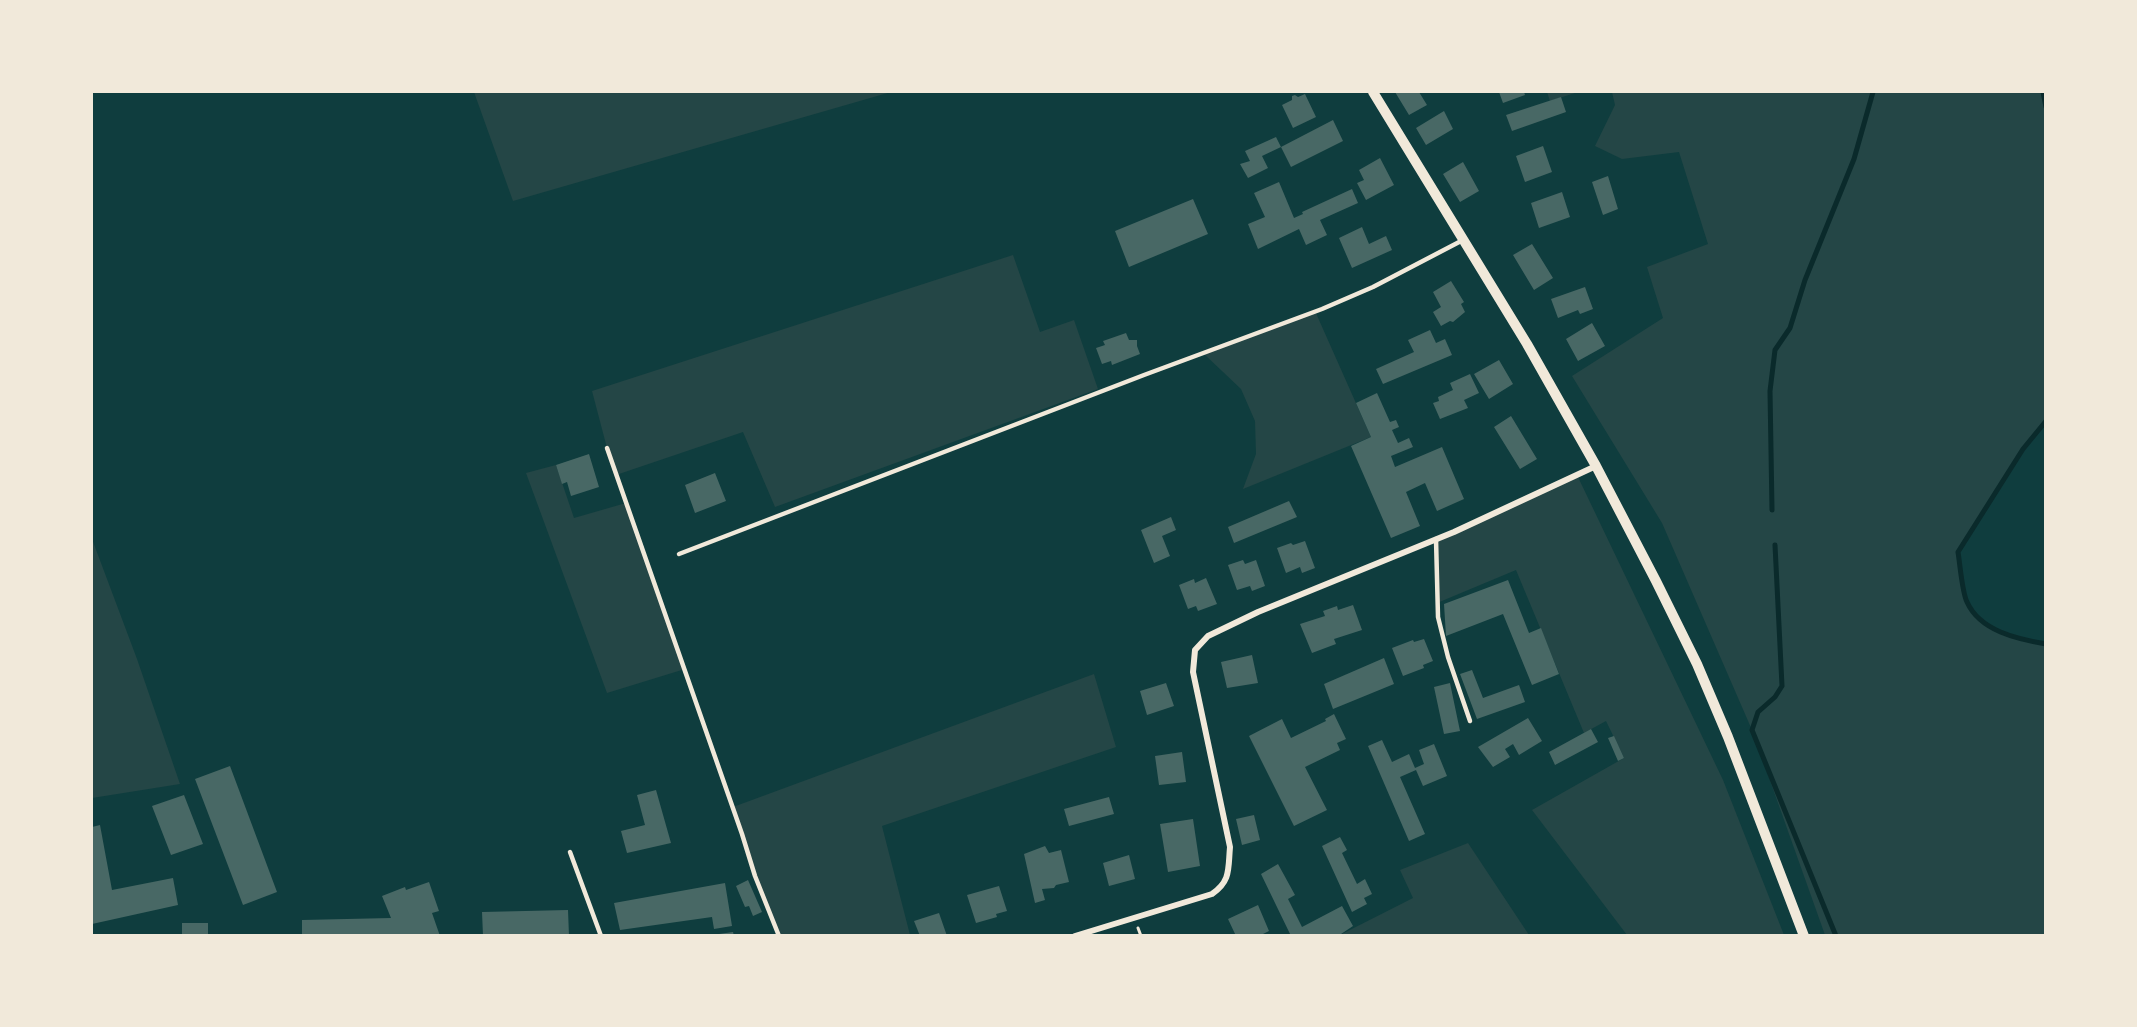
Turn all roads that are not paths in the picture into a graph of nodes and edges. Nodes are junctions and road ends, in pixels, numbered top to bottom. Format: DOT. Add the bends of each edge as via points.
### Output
graph roads {
  1 [pos="1373,92"];
  2 [pos="1463,240"];
  3 [pos="607,448"];
  4 [pos="1596,466"];
  5 [pos="1436,539"];
  6 [pos="679,554"];
  7 [pos="1470,722"];
  8 [pos="570,852"];
  9 [pos="601,936"];
  10 [pos="779,936"];
  11 [pos="1075,936"];
  12 [pos="1804,936"];
  1 -- 2 [label="street"];
  2 -- 4 [label="street"];
  2 -- 6 [label="lane" via="1322,309"];
  3 -- 10 [label="lane"];
  4 -- 5 [label="street"];
  4 -- 12 [label="street" via="1697,664"];
  5 -- 7 [label="lane" via="1438,617"];
  5 -- 11 [label="street" via="1258,612 1208,636 1195,650 1192,672 1230,847 1224,886 1212,894"];
  8 -- 9 [label="lane"];
}
